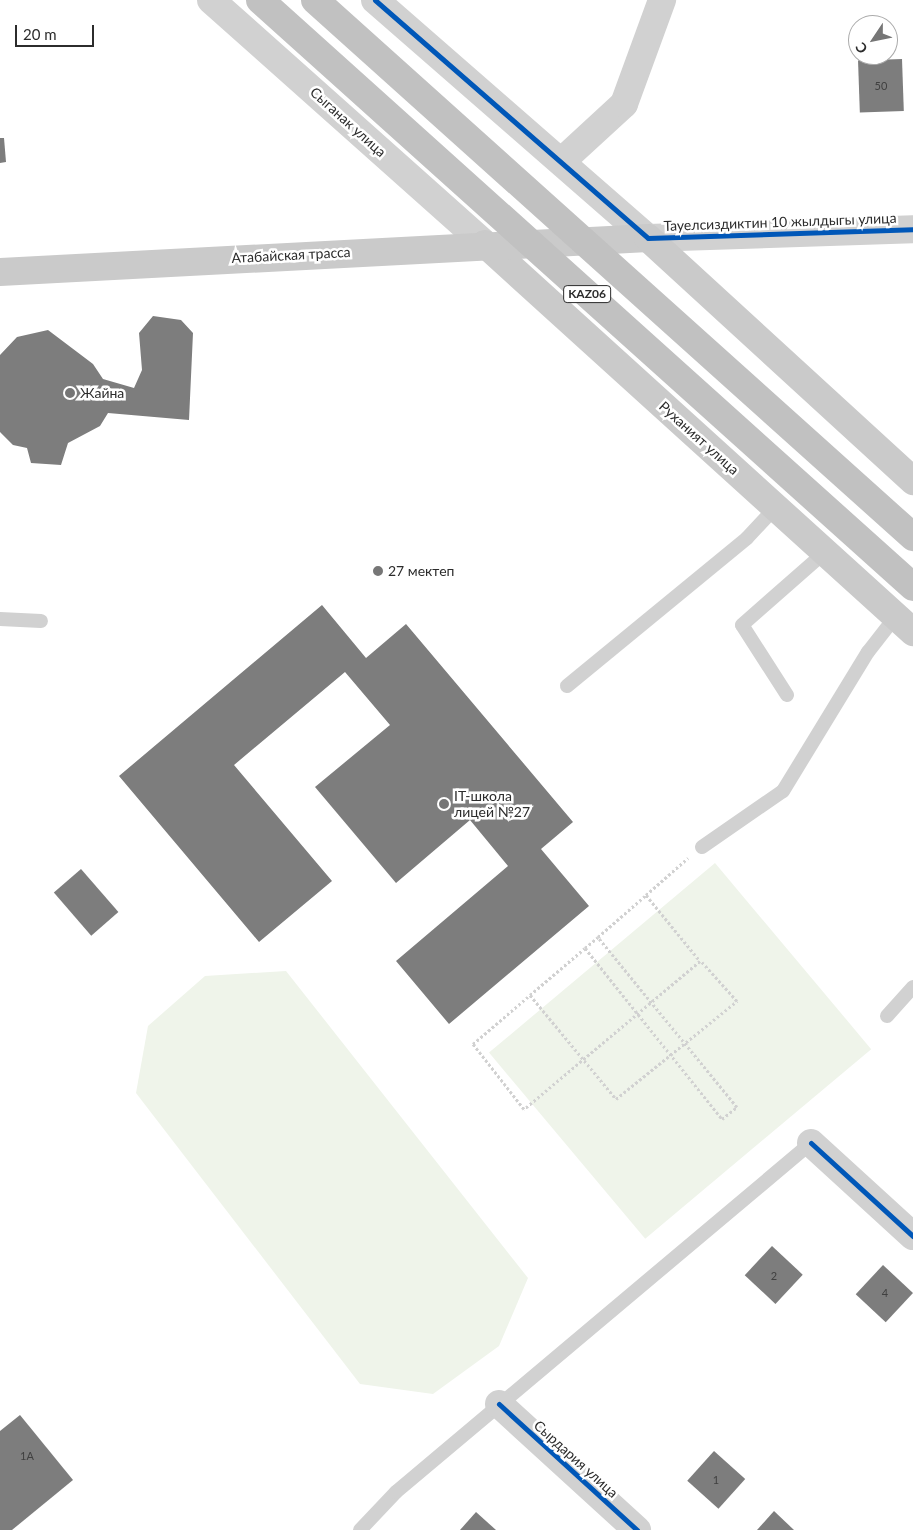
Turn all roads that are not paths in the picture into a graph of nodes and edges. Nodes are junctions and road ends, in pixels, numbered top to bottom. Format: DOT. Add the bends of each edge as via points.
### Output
graph roads {
  1 [pos="211,0"];
  2 [pos="260,0"];
  3 [pos="315,0"];
  4 [pos="375,0"];
  5 [pos="662,0"];
  6 [pos="562,161"];
  7 [pos="913,229"];
  8 [pos="648,238"];
  9 [pos="583,240"];
  10 [pos="529,242"];
  11 [pos="485,244"];
  12 [pos="0,272"];
  13 [pos="913,481"];
  14 [pos="776,507"];
  15 [pos="913,537"];
  16 [pos="825,552"];
  17 [pos="913,587"];
  18 [pos="0,620"];
  19 [pos="41,621"];
  20 [pos="904,624"];
  21 [pos="567,686"];
  22 [pos="787,695"];
  23 [pos="702,847"];
  24 [pos="913,987"];
  25 [pos="887,1016"];
  26 [pos="811,1143"];
  27 [pos="913,1236"];
  28 [pos="499,1404"];
  29 [pos="360,1530"];
  30 [pos="637,1530"];
  1 -- 11 [label="street, Сыганак улица"];
  2 -- 10 [label="highway, KАZ06"];
  3 -- 9 [label="highway, KАZ06"];
  4 -- 6 [label="street"];
  5 -- 6 [label="street" via="624,104"];
  6 -- 8 [label="street"];
  7 -- 8 [label="street, Тауелсиздиктин 10 жылдыгы улица"];
  8 -- 9 [label="main road, Тауелсиздиктин 10 жылдыгы улица"];
  8 -- 13 [label="main road"];
  9 -- 10 [label="main road, Атабайская трасса"];
  9 -- 15 [label="highway, KАZ06"];
  10 -- 11 [label="main road, Атабайская трасса"];
  10 -- 17 [label="highway, KАZ06"];
  11 -- 12 [label="main road, Атабайская трасса"];
  11 -- 14 [label="main road, Руханият улица"];
  14 -- 16 [label="main road, Руханият улица"];
  14 -- 21 [label="lane" via="747,538"];
  16 -- 20 [label="main road, Руханият улица"];
  16 -- 22 [label="lane" via="742,625"];
  18 -- 19 [label="lane"];
  20 -- 23 [label="lane" via="868,652 782,791"];
  24 -- 25 [label="lane"];
  26 -- 27 [label="street"];
  26 -- 28 [label="lane"];
  28 -- 29 [label="lane" via="396,1492"];
  28 -- 30 [label="street, Сырдария улица"];
}
